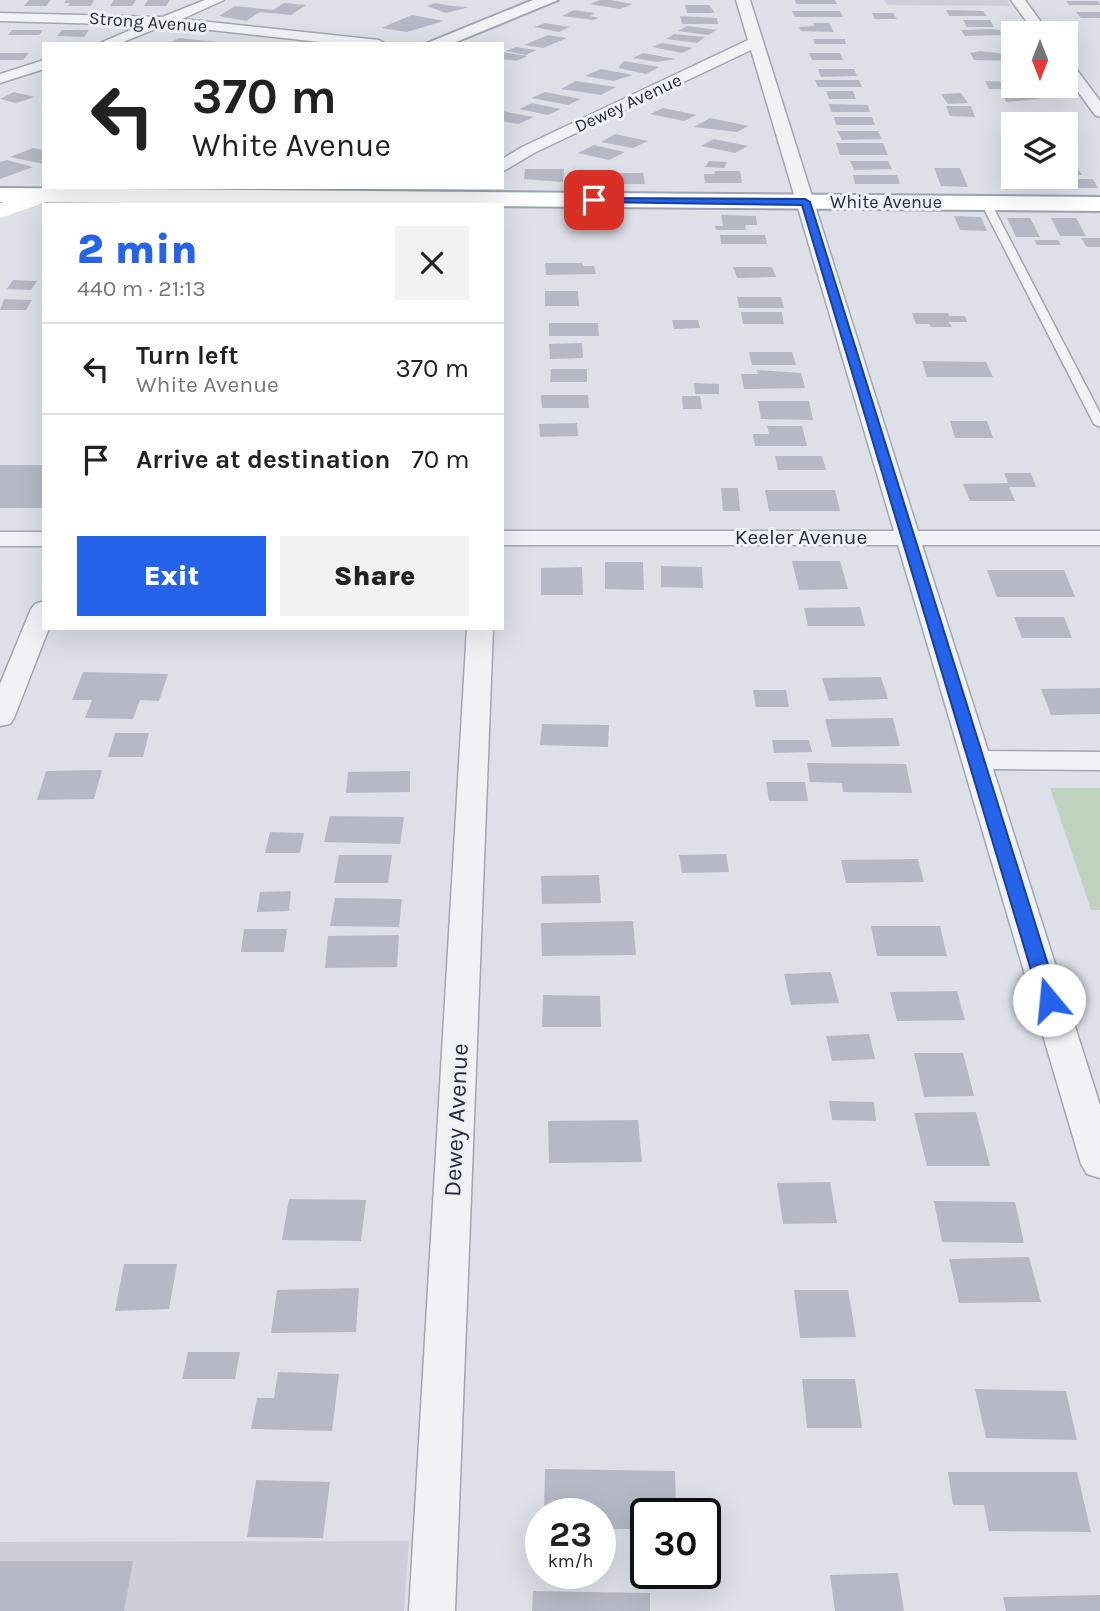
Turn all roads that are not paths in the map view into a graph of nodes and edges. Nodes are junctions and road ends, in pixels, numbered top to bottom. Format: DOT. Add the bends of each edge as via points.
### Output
graph roads {
  1 [pos="217,0"];
  2 [pos="549,0"];
  3 [pos="743,0"];
  4 [pos="1018,0"];
  5 [pos="0,17"];
  6 [pos="167,21"];
  7 [pos="1033,21"];
  8 [pos="110,42"];
  9 [pos="361,42"];
  10 [pos="439,42"];
  11 [pos="756,42"];
  12 [pos="42,65"];
  13 [pos="0,79"];
  14 [pos="1078,82"];
  15 [pos="1100,112"];
  16 [pos="504,166"];
  17 [pos="54,191"];
  18 [pos="0,195"];
  19 [pos="498,197"];
  20 [pos="204,201"];
  21 [pos="805,202"];
  22 [pos="986,203"];
  23 [pos="1100,204"];
  24 [pos="0,211"];
  25 [pos="1100,424"];
  26 [pos="906,537"];
  27 [pos="504,538"];
  28 [pos="1100,538"];
  29 [pos="0,539"];
  30 [pos="42,539"];
  31 [pos="42,614"];
  32 [pos="480,630"];
  33 [pos="0,718"];
  34 [pos="975,760"];
  35 [pos="1100,761"];
  36 [pos="1087,1080"];
  37 [pos="1100,1164"];
  38 [pos="432,1611"];
  1 -- 6 [label="street"];
  2 -- 10 [label="street"];
  3 -- 11 [label="street"];
  4 -- 7 [label="street"];
  5 -- 6 [label="street, Strong Avenue"];
  6 -- 8 [label="street"];
  6 -- 9 [label="street, Strong Avenue"];
  11 -- 16 [label="street, Dewey Avenue" via="528,149"];
  11 -- 21 [label="street"];
  12 -- 13 [label="street"];
  14 -- 15 [label="street"];
  17 -- 18 [label="main road, White Avenue"];
  17 -- 20 [label="main road, White Avenue"];
  17 -- 24 [label="main road"];
  19 -- 20 [label="main road, White Avenue"];
  19 -- 21 [label="main road, White Avenue"];
  21 -- 22 [label="main road, White Avenue"];
  21 -- 26 [label="street"];
  22 -- 23 [label="main road, White Avenue"];
  22 -- 25 [label="lane"];
  26 -- 27 [label="street, Keeler Avenue"];
  26 -- 28 [label="street, Keeler Avenue"];
  26 -- 34 [label="street"];
  29 -- 30 [label="street"];
  31 -- 33 [label="street"];
  32 -- 38 [label="street, Dewey Avenue"];
  34 -- 35 [label="street"];
  34 -- 36 [label="street"];
  36 -- 37 [label="street"];
}
